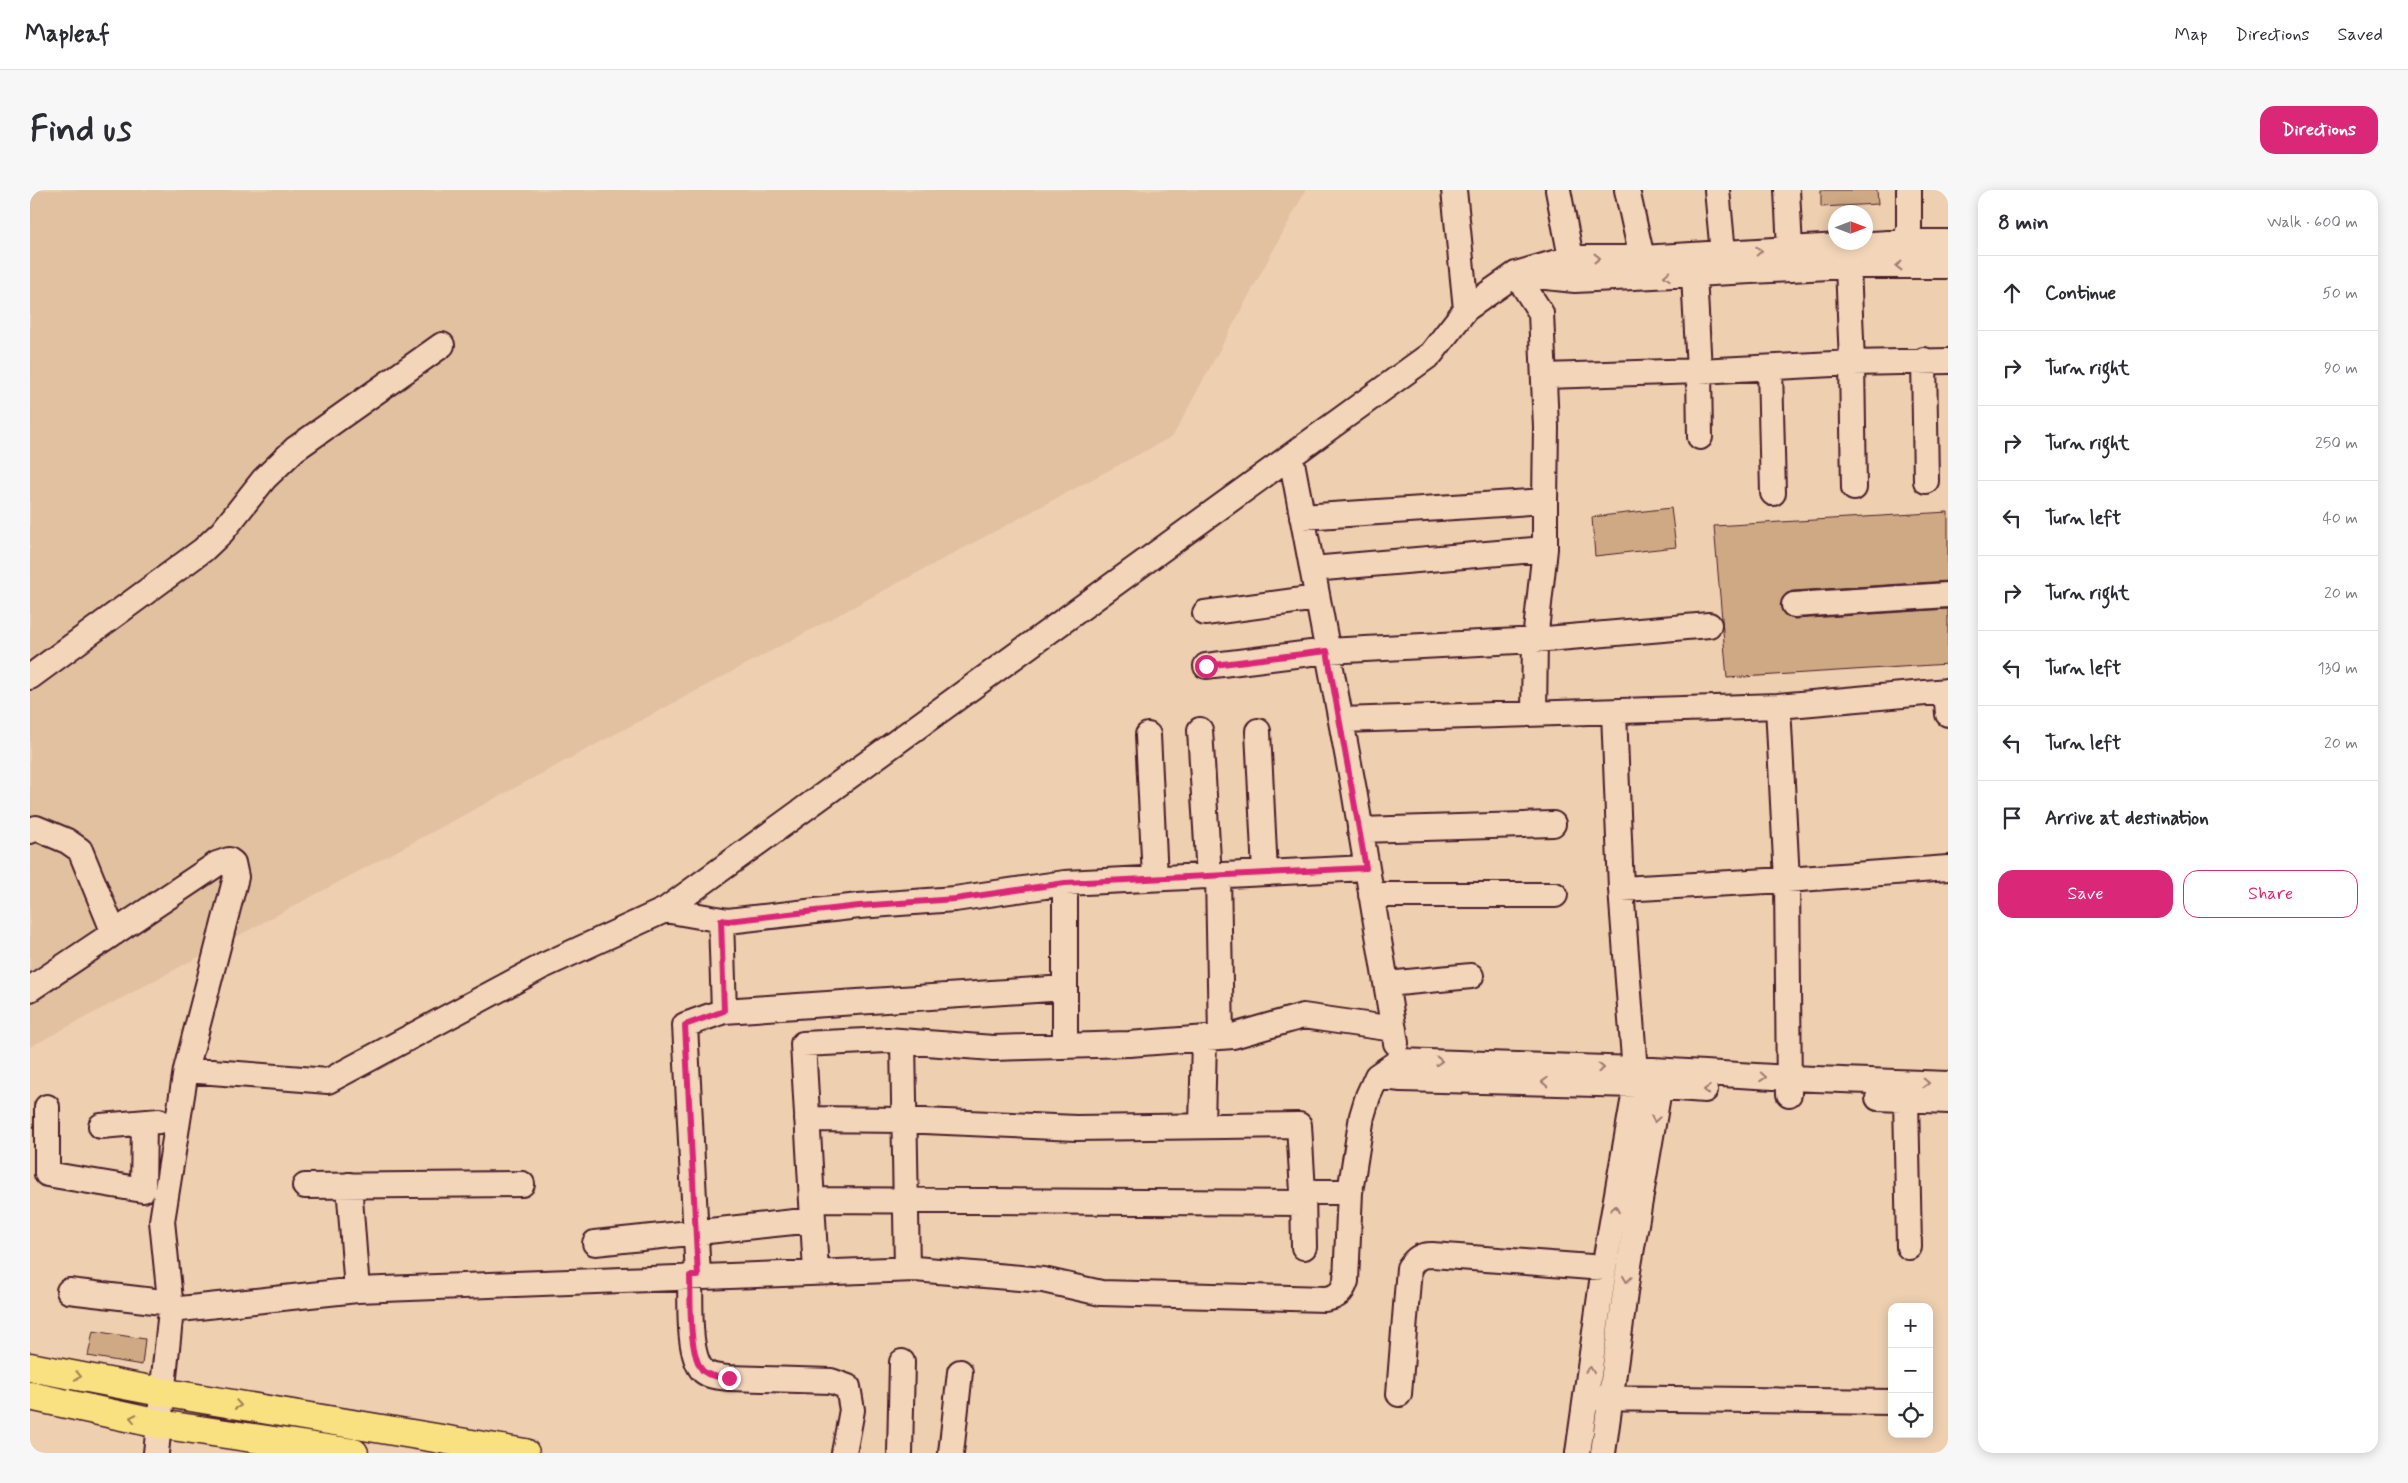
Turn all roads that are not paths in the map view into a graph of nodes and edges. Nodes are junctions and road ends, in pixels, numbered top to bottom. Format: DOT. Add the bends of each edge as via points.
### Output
graph roads {
  1 [pos="1454,190"];
  2 [pos="1558,190"];
  3 [pos="1627,190"];
  4 [pos="1717,190"];
  5 [pos="1787,190"];
  6 [pos="1909,190"];
  7 [pos="1905,242"];
  8 [pos="1948,242"];
  9 [pos="1790,249"];
  10 [pos="1723,253"];
  11 [pos="1571,258"];
  12 [pos="1642,258"];
  13 [pos="1848,266"];
  14 [pos="1948,266"];
  15 [pos="1516,274"];
  16 [pos="1694,274"];
  17 [pos="1466,309"];
  18 [pos="442,345"];
  19 [pos="1924,360"];
  20 [pos="1948,361"];
  21 [pos="1852,363"];
  22 [pos="1770,368"];
  23 [pos="1699,371"];
  24 [pos="1545,376"];
  25 [pos="1700,437"];
  26 [pos="1291,457"];
  27 [pos="1926,481"];
  28 [pos="1854,488"];
  29 [pos="1773,493"];
  30 [pos="1545,501"];
  31 [pos="1302,517"];
  32 [pos="1545,550"];
  33 [pos="1312,569"];
  34 [pos="1948,594"];
  35 [pos="1317,598"];
  36 [pos="1794,605"];
  37 [pos="1206,613"];
  38 [pos="1709,625"];
  39 [pos="1535,640"];
  40 [pos="1327,651"];
  41 [pos="1206,666"];
  42 [pos="30,677"];
  43 [pos="1948,699"];
  44 [pos="1778,706"];
  45 [pos="1614,712"];
  46 [pos="1534,714"];
  47 [pos="1341,720"];
  48 [pos="1200,730"];
  49 [pos="1258,731"];
  50 [pos="1148,735"];
  51 [pos="1553,824"];
  52 [pos="1360,830"];
  53 [pos="30,831"];
  54 [pos="1366,868"];
  55 [pos="1948,868"];
  56 [pos="1265,873"];
  57 [pos="1213,876"];
  58 [pos="1155,878"];
  59 [pos="1787,880"];
  60 [pos="1065,883"];
  61 [pos="1621,889"];
  62 [pos="1371,894"];
  63 [pos="1556,894"];
  64 [pos="665,910"];
  65 [pos="721,920"];
  66 [pos="114,933"];
  67 [pos="1471,976"];
  68 [pos="1386,984"];
  69 [pos="1065,988"];
  70 [pos="30,989"];
  71 [pos="724,1011"];
  72 [pos="1394,1029"];
  73 [pos="1212,1037"];
  74 [pos="903,1042"];
  75 [pos="1064,1046"];
  76 [pos="186,1070"];
  77 [pos="1400,1070"];
  78 [pos="1636,1077"];
  79 [pos="1662,1079"];
  80 [pos="1948,1084"];
  81 [pos="1790,1086"];
  82 [pos="1906,1099"];
  83 [pos="1948,1101"];
  84 [pos="47,1107"];
  85 [pos="807,1119"];
  86 [pos="178,1120"];
  87 [pos="906,1120"];
  88 [pos="144,1122"];
  89 [pos="1202,1125"];
  90 [pos="101,1126"];
  91 [pos="522,1184"];
  92 [pos="349,1185"];
  93 [pos="305,1186"];
  94 [pos="1350,1192"];
  95 [pos="1303,1197"];
  96 [pos="905,1201"];
  97 [pos="812,1210"];
  98 [pos="696,1232"];
  99 [pos="595,1243"];
  100 [pos="1304,1247"];
  101 [pos="1909,1247"];
  102 [pos="1604,1268"];
  103 [pos="907,1269"];
  104 [pos="816,1272"];
  105 [pos="694,1276"];
  106 [pos="357,1290"];
  107 [pos="69,1291"];
  108 [pos="171,1307"];
  109 [pos="902,1362"];
  110 [pos="30,1367"];
  111 [pos="960,1372"];
  112 [pos="161,1392"];
  113 [pos="1399,1394"];
  114 [pos="30,1396"];
  115 [pos="1586,1397"];
  116 [pos="1611,1398"];
  117 [pos="1888,1402"];
  118 [pos="159,1424"];
  119 [pos="420,1445"];
  120 [pos="156,1453"];
  121 [pos="354,1453"];
  122 [pos="525,1453"];
  123 [pos="844,1453"];
  124 [pos="900,1453"];
  125 [pos="951,1453"];
  126 [pos="1578,1453"];
  127 [pos="1603,1453"];
  1 -- 17 [label="street"];
  2 -- 11 [label="street"];
  3 -- 12 [label="street"];
  4 -- 10 [label="street"];
  5 -- 9 [label="street"];
  6 -- 7 [label="street" via="1909,228"];
  7 -- 8 [label="street"];
  7 -- 9 [label="street"];
  10 -- 9 [label="street, one-way"];
  10 -- 12 [label="street"];
  11 -- 12 [label="street, one-way"];
  11 -- 15 [label="street"];
  14 -- 13 [label="street, one-way"];
  13 -- 16 [label="street"];
  13 -- 21 [label="street"];
  16 -- 15 [label="street, one-way" via="1575,280"];
  15 -- 17 [label="street"];
  15 -- 24 [label="street" via="1541,313"];
  16 -- 23 [label="street"];
  17 -- 26 [label="street" via="1431,354"];
  18 -- 42 [label="street" via="295,449 264,479 222,532 203,550"];
  19 -- 20 [label="street"];
  19 -- 21 [label="street"];
  19 -- 27 [label="street"];
  21 -- 22 [label="street"];
  21 -- 28 [label="street"];
  22 -- 23 [label="street"];
  22 -- 29 [label="street"];
  23 -- 24 [label="street"];
  23 -- 25 [label="street"];
  24 -- 30 [label="street"];
  26 -- 31 [label="street"];
  26 -- 64 [label="street"];
  30 -- 31 [label="street"];
  30 -- 32 [label="street"];
  31 -- 33 [label="street"];
  32 -- 33 [label="street"];
  32 -- 39 [label="street"];
  33 -- 35 [label="street"];
  34 -- 36 [label="street"];
  35 -- 37 [label="street"];
  35 -- 40 [label="street"];
  38 -- 39 [label="street"];
  39 -- 40 [label="street"];
  39 -- 46 [label="street"];
  40 -- 41 [label="street"];
  40 -- 47 [label="street"];
  43 -- 44 [label="street"];
  44 -- 45 [label="street"];
  44 -- 59 [label="street"];
  45 -- 46 [label="street"];
  45 -- 61 [label="street"];
  46 -- 47 [label="street"];
  47 -- 52 [label="street"];
  48 -- 57 [label="street"];
  49 -- 56 [label="street"];
  50 -- 58 [label="street"];
  51 -- 52 [label="street"];
  52 -- 54 [label="street"];
  53 -- 66 [label="street" via="36,828 80,850"];
  54 -- 56 [label="street"];
  54 -- 62 [label="street"];
  55 -- 59 [label="street"];
  56 -- 57 [label="street"];
  57 -- 58 [label="street"];
  57 -- 73 [label="street"];
  58 -- 60 [label="street"];
  59 -- 61 [label="street"];
  59 -- 81 [label="street"];
  60 -- 65 [label="street" via="955,899"];
  60 -- 69 [label="street"];
  61 -- 78 [label="street"];
  62 -- 63 [label="street"];
  62 -- 68 [label="street"];
  64 -- 65 [label="street"];
  64 -- 76 [label="street" via="543,966 328,1081"];
  65 -- 71 [label="street"];
  66 -- 70 [label="street"];
  66 -- 76 [label="street" via="217,864 229,860 233,864 236,877"];
  67 -- 68 [label="street"];
  68 -- 72 [label="street"];
  69 -- 71 [label="street"];
  69 -- 75 [label="street"];
  71 -- 98 [label="street" via="685,1025"];
  72 -- 73 [label="street" via="1303,1016 1233,1036"];
  72 -- 77 [label="street"];
  73 -- 75 [label="street"];
  73 -- 89 [label="street"];
  74 -- 75 [label="street" via="993,1048"];
  74 -- 85 [label="street" via="802,1044"];
  74 -- 87 [label="street"];
  76 -- 86 [label="street"];
  77 -- 78 [label="street"];
  77 -- 94 [label="street" via="1377,1076 1368,1096"];
  78 -- 79 [label="street"];
  102 -- 78 [label="street, one-way"];
  79 -- 81 [label="street"];
  79 -- 116 [label="street, one-way" via="1628,1271"];
  81 -- 80 [label="street, one-way"];
  81 -- 82 [label="street"];
  82 -- 83 [label="street"];
  82 -- 101 [label="street"];
  84 -- 88 [label="street" via="46,1174 143,1190"];
  85 -- 87 [label="street"];
  85 -- 97 [label="street"];
  86 -- 88 [label="street"];
  86 -- 108 [label="street" via="162,1221"];
  87 -- 89 [label="street" via="1076,1128"];
  87 -- 96 [label="street"];
  88 -- 90 [label="street"];
  89 -- 95 [label="street" via="1299,1125"];
  91 -- 92 [label="street"];
  92 -- 93 [label="street"];
  92 -- 106 [label="street"];
  94 -- 95 [label="street"];
  94 -- 103 [label="street" via="1346,1281 1342,1292 1334,1298 1101,1293 1043,1280"];
  95 -- 96 [label="street"];
  95 -- 100 [label="street"];
  96 -- 97 [label="street"];
  96 -- 103 [label="street"];
  97 -- 98 [label="street"];
  97 -- 104 [label="street"];
  98 -- 99 [label="street"];
  98 -- 105 [label="street"];
  102 -- 113 [label="street" via="1432,1255 1414,1259 1410,1268"];
  115 -- 102 [label="street, one-way"];
  103 -- 104 [label="street"];
  104 -- 105 [label="street"];
  105 -- 106 [label="street"];
  105 -- 123 [label="street" via="694,1353 704,1372 729,1378 842,1383 848,1387 852,1410"];
  106 -- 108 [label="street"];
  107 -- 108 [label="street"];
  108 -- 112 [label="street"];
  109 -- 124 [label="street"];
  110 -- 112 [label="main road, one-way"];
  111 -- 125 [label="street"];
  112 -- 118 [label="street"];
  112 -- 119 [label="main road, one-way"];
  118 -- 114 [label="main road, one-way"];
  115 -- 116 [label="street"];
  115 -- 126 [label="street"];
  116 -- 117 [label="street"];
  116 -- 127 [label="street"];
  118 -- 120 [label="street"];
  118 -- 121 [label="main road"];
  119 -- 122 [label="main road"];
}
